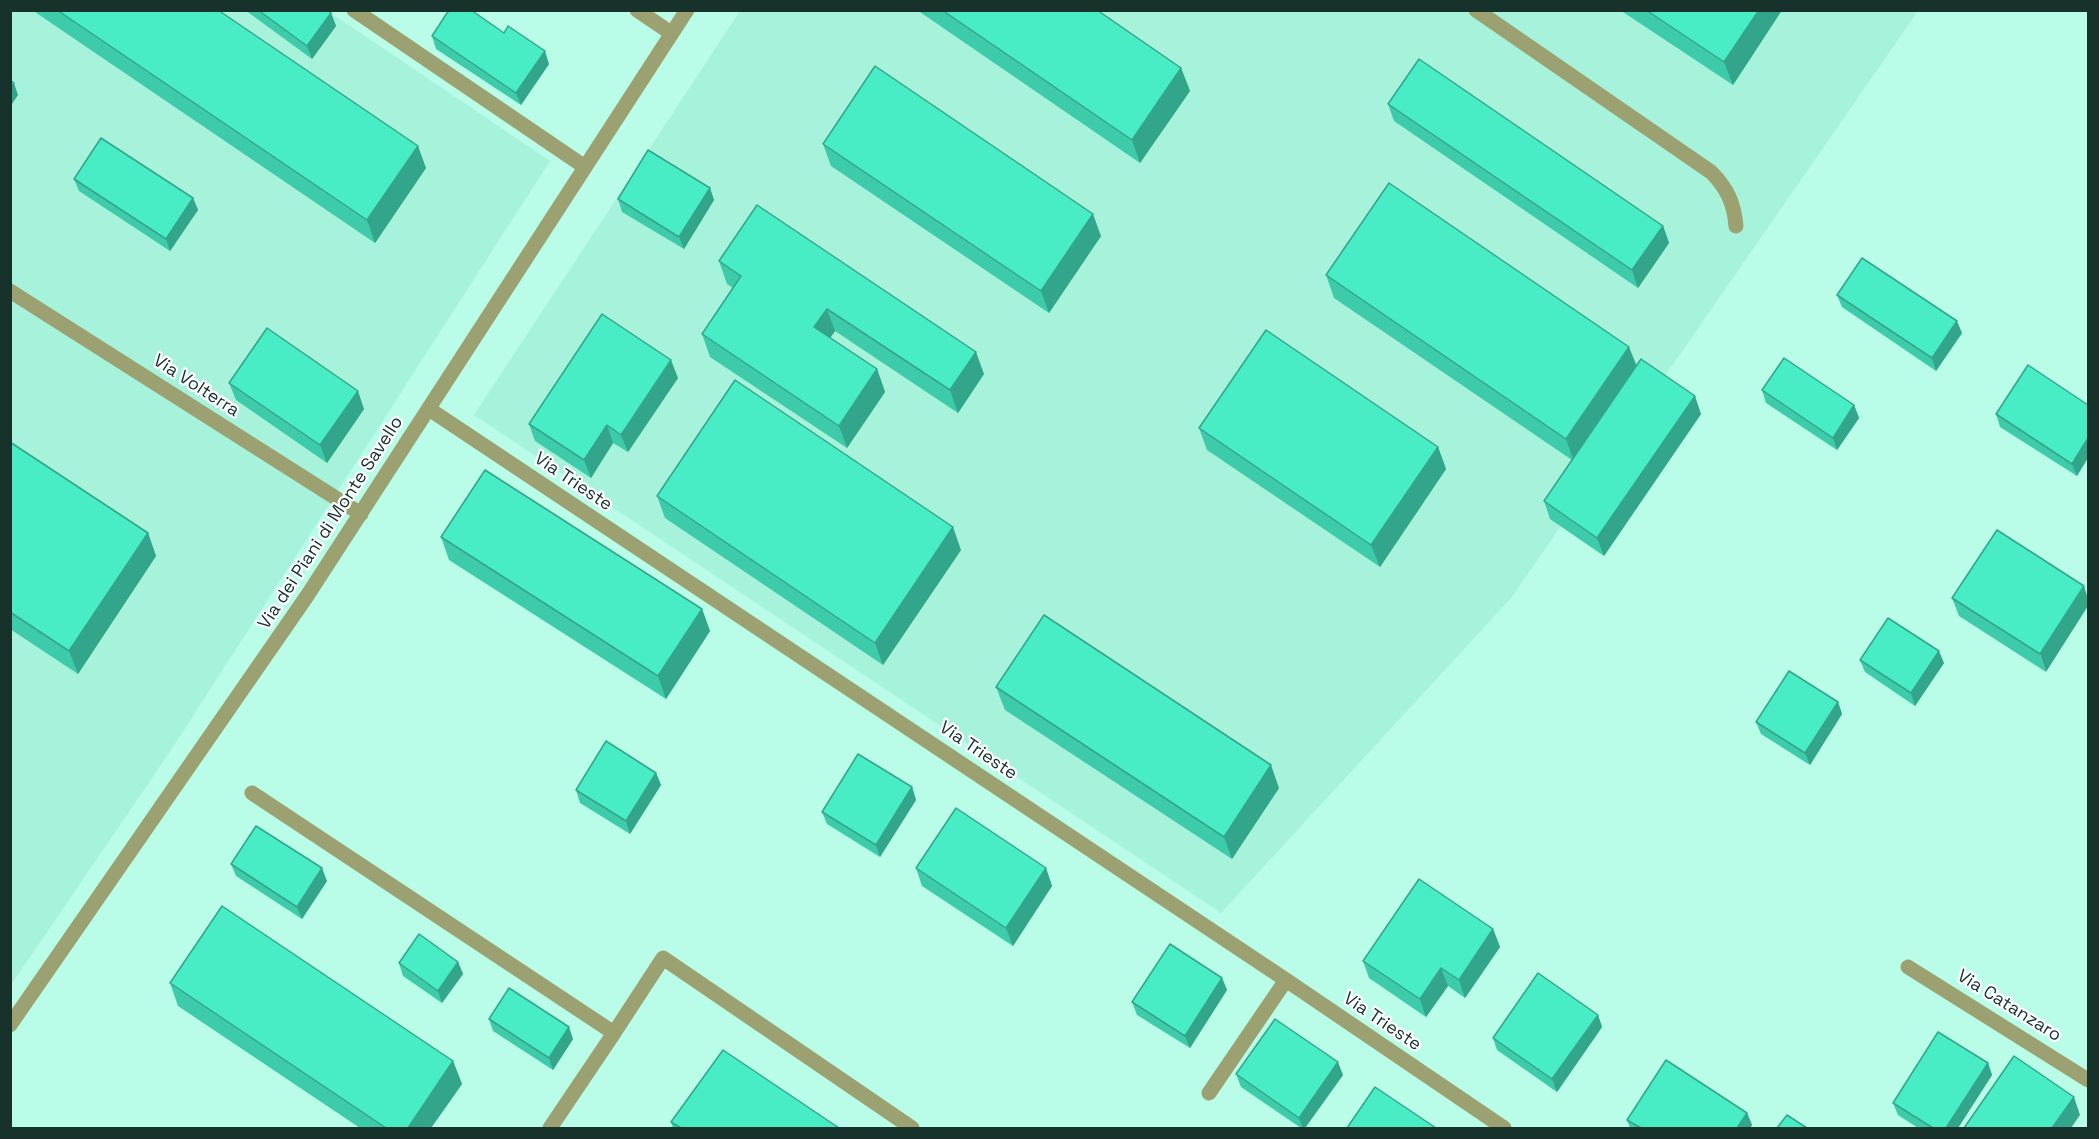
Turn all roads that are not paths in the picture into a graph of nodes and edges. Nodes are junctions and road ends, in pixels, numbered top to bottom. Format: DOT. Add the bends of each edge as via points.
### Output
graph roads {
  1 [pos="354,10"];
  2 [pos="637,10"];
  3 [pos="687,10"];
  4 [pos="1476,10"];
  5 [pos="671,33"];
  6 [pos="585,167"];
  7 [pos="1736,226"];
  8 [pos="10,291"];
  9 [pos="429,409"];
  10 [pos="361,514"];
  11 [pos="252,793"];
  12 [pos="1908,967"];
  13 [pos="1286,980"];
  14 [pos="10,1025"];
  15 [pos="614,1033"];
  16 [pos="2088,1080"];
  17 [pos="1209,1093"];
  18 [pos="550,1128"];
  19 [pos="912,1128"];
  20 [pos="1504,1128"];
  1 -- 6 [label="street"];
  2 -- 5 [label="street"];
  3 -- 5 [label="street, Via dei Piani di Monte Savello"];
  4 -- 7 [label="street" via="1711,172 1732,202"];
  5 -- 6 [label="street, Via dei Piani di Monte Savello"];
  6 -- 9 [label="street, Via dei Piani di Monte Savello"];
  8 -- 10 [label="street, Via Volterra"];
  9 -- 10 [label="street, Via dei Piani di Monte Savello"];
  9 -- 13 [label="street, Via Trieste"];
  10 -- 14 [label="street, Via dei Piani di Monte Savello"];
  11 -- 15 [label="street"];
  12 -- 16 [label="street, Via Catanzaro"];
  13 -- 17 [label="street"];
  13 -- 20 [label="street, Via Trieste"];
  15 -- 18 [label="street"];
  15 -- 19 [label="street" via="663,958"];
}
